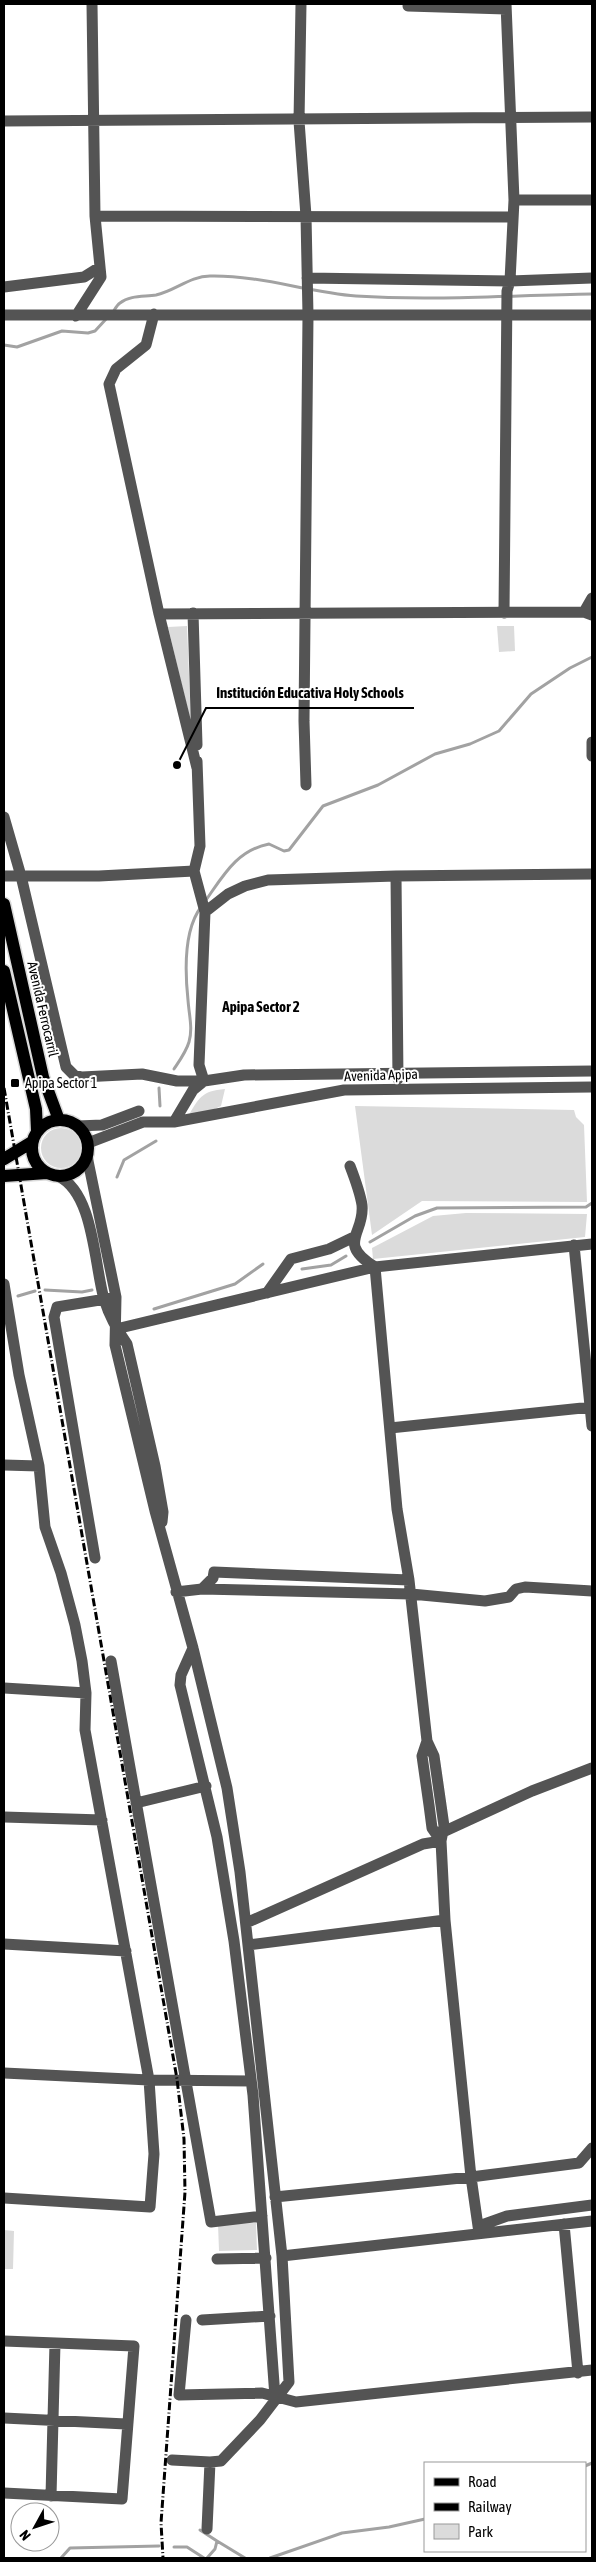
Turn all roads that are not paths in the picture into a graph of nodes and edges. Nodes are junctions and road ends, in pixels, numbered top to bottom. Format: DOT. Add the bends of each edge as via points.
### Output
graph roads {
  1 [pos="92,4"];
  2 [pos="301,4"];
  3 [pos="408,6"];
  4 [pos="506,6"];
  5 [pos="592,117"];
  6 [pos="511,118"];
  7 [pos="4,121"];
  8 [pos="94,121"];
  9 [pos="299,121"];
  10 [pos="514,200"];
  11 [pos="592,200"];
  12 [pos="95,216"];
  13 [pos="306,216"];
  14 [pos="513,217"];
  15 [pos="100,267"];
  16 [pos="307,278"];
  17 [pos="592,278"];
  18 [pos="510,281"];
  19 [pos="4,287"];
  20 [pos="154,314"];
  21 [pos="4,315"];
  22 [pos="308,315"];
  23 [pos="507,315"];
  24 [pos="592,315"];
  25 [pos="76,316"];
  26 [pos="592,598"];
  27 [pos="504,612"];
  28 [pos="588,613"];
  29 [pos="159,614"];
  30 [pos="193,614"];
  31 [pos="306,614"];
  32 [pos="592,742"];
  33 [pos="592,756"];
  34 [pos="198,768"];
  35 [pos="306,785"];
  36 [pos="4,817"];
  37 [pos="194,870"];
  38 [pos="592,874"];
  39 [pos="4,876"];
  40 [pos="21,876"];
  41 [pos="396,876"];
  42 [pos="4,904"];
  43 [pos="205,912"];
  44 [pos="4,971"];
  45 [pos="592,1070"];
  46 [pos="397,1073"];
  47 [pos="204,1081"];
  48 [pos="592,1087"];
  49 [pos="399,1088"];
  50 [pos="139,1111"];
  51 [pos="59,1120"];
  52 [pos="174,1122"];
  53 [pos="78,1126"];
  54 [pos="35,1137"];
  55 [pos="88,1143"];
  56 [pos="87,1156"];
  57 [pos="4,1158"];
  58 [pos="350,1166"];
  59 [pos="52,1175"];
  60 [pos="4,1176"];
  61 [pos="354,1237"];
  62 [pos="592,1244"];
  63 [pos="574,1245"];
  64 [pos="375,1267"];
  65 [pos="4,1289"];
  66 [pos="267,1293"];
  67 [pos="116,1297"];
  68 [pos="104,1300"];
  69 [pos="116,1329"];
  70 [pos="591,1407"];
  71 [pos="592,1426"];
  72 [pos="390,1428"];
  73 [pos="4,1465"];
  74 [pos="39,1466"];
  75 [pos="95,1558"];
  76 [pos="409,1580"];
  77 [pos="202,1589"];
  78 [pos="592,1591"];
  79 [pos="176,1592"];
  80 [pos="411,1594"];
  81 [pos="193,1648"];
  82 [pos="111,1661"];
  83 [pos="4,1688"];
  84 [pos="86,1693"];
  85 [pos="592,1768"];
  86 [pos="206,1786"];
  87 [pos="136,1803"];
  88 [pos="4,1817"];
  89 [pos="102,1820"];
  90 [pos="442,1836"];
  91 [pos="445,1920"];
  92 [pos="246,1923"];
  93 [pos="4,1944"];
  94 [pos="248,1945"];
  95 [pos="126,1951"];
  96 [pos="4,2073"];
  97 [pos="149,2080"];
  98 [pos="186,2081"];
  99 [pos="251,2081"];
  100 [pos="592,2148"];
  101 [pos="471,2177"];
  102 [pos="275,2197"];
  103 [pos="4,2198"];
  104 [pos="592,2204"];
  105 [pos="262,2216"];
  106 [pos="592,2221"];
  107 [pos="564,2224"];
  108 [pos="479,2230"];
  109 [pos="282,2256"];
  110 [pos="266,2258"];
  111 [pos="217,2259"];
  112 [pos="270,2316"];
  113 [pos="186,2320"];
  114 [pos="202,2320"];
  115 [pos="4,2341"];
  116 [pos="56,2343"];
  117 [pos="592,2370"];
  118 [pos="578,2373"];
  119 [pos="275,2397"];
  120 [pos="4,2418"];
  121 [pos="54,2420"];
  122 [pos="126,2424"];
  123 [pos="172,2460"];
  124 [pos="210,2462"];
  125 [pos="4,2493"];
  126 [pos="51,2496"];
  127 [pos="207,2528"];
  1 -- 8 [label="street"];
  2 -- 9 [label="street"];
  3 -- 4 [label="street"];
  4 -- 6 [label="street"];
  5 -- 6 [label="street"];
  6 -- 9 [label="street"];
  6 -- 10 [label="street"];
  7 -- 8 [label="street"];
  8 -- 9 [label="street"];
  8 -- 12 [label="street"];
  9 -- 13 [label="street"];
  10 -- 11 [label="street"];
  10 -- 14 [label="street"];
  12 -- 13 [label="street"];
  12 -- 15 [label="street"];
  13 -- 14 [label="street"];
  13 -- 16 [label="street"];
  14 -- 18 [label="street"];
  15 -- 19 [label="street" via="84,277"];
  15 -- 25 [label="street" via="101,277"];
  16 -- 18 [label="street"];
  16 -- 22 [label="street"];
  17 -- 18 [label="street"];
  18 -- 23 [label="street"];
  20 -- 22 [label="street"];
  20 -- 25 [label="street"];
  20 -- 29 [label="street" via="146,345 116,369 109,384"];
  21 -- 25 [label="street"];
  22 -- 23 [label="street"];
  22 -- 31 [label="street"];
  23 -- 24 [label="street"];
  23 -- 27 [label="street"];
  26 -- 28 [label="street"];
  27 -- 28 [label="street"];
  27 -- 31 [label="street"];
  29 -- 30 [label="street"];
  29 -- 34 [label="street"];
  30 -- 31 [label="street"];
  30 -- 34 [label="street"];
  31 -- 35 [label="street"];
  32 -- 33 [label="street"];
  34 -- 37 [label="street" via="200,846"];
  36 -- 40 [label="street"];
  37 -- 40 [label="street" via="99,876"];
  37 -- 43 [label="street"];
  38 -- 41 [label="street"];
  39 -- 40 [label="street"];
  40 -- 47 [label="street, Avenida Apipa" via="66,1067 74,1075 82,1077 142,1074 177,1081"];
  41 -- 43 [label="street" via="268,880 228,894"];
  41 -- 46 [label="street"];
  42 -- 51 [label="main road, Avenida Ferrocarril" via="43,1077"];
  43 -- 47 [label="street" via="199,1065"];
  44 -- 54 [label="main road" via="36,1109"];
  45 -- 46 [label="street, Avenida Apipa"];
  46 -- 47 [label="street, Avenida Apipa" via="244,1075"];
  46 -- 49 [label="street"];
  47 -- 52 [label="street" via="192,1090"];
  48 -- 49 [label="street, Avenida Apipa"];
  49 -- 52 [label="street, Avenida Apipa" via="344,1090"];
  50 -- 53 [label="street" via="102,1125"];
  51 -- 53 [label="main road"];
  51 -- 54 [label="main road" via="47,1123"];
  52 -- 55 [label="street, Avenida Apipa" via="143,1122"];
  53 -- 55 [label="main road"];
  54 -- 57 [label="main road"];
  54 -- 59 [label="main road" via="34,1160"];
  55 -- 56 [label="main road"];
  56 -- 59 [label="main road" via="76,1171"];
  56 -- 67 [label="street"];
  58 -- 61 [label="street" via="362,1205"];
  59 -- 60 [label="main road"];
  59 -- 68 [label="street" via="66,1180 83,1202"];
  61 -- 64 [label="street" via="358,1253"];
  61 -- 66 [label="street" via="329,1249 291,1259"];
  62 -- 63 [label="street"];
  63 -- 64 [label="street"];
  63 -- 70 [label="street"];
  64 -- 66 [label="street"];
  64 -- 72 [label="street"];
  65 -- 74 [label="street"];
  66 -- 69 [label="street"];
  67 -- 68 [label="street"];
  67 -- 69 [label="street"];
  68 -- 69 [label="street"];
  68 -- 75 [label="street" via="57,1307 54,1317"];
  69 -- 79 [label="street" via="115,1345"];
  70 -- 71 [label="street"];
  70 -- 72 [label="street"];
  72 -- 76 [label="street"];
  73 -- 74 [label="street"];
  74 -- 84 [label="street" via="44,1526 75,1625"];
  76 -- 77 [label="street" via="214,1572 213,1578"];
  76 -- 80 [label="street"];
  77 -- 79 [label="street"];
  77 -- 80 [label="street"];
  78 -- 80 [label="street" via="524,1587 516,1589 509,1597 485,1601"];
  79 -- 81 [label="street"];
  80 -- 90 [label="street" via="427,1741 422,1756 432,1828"];
  81 -- 86 [label="street" via="180,1685"];
  81 -- 92 [label="street" via="227,1788"];
  82 -- 87 [label="street"];
  83 -- 84 [label="street"];
  84 -- 89 [label="street" via="85,1730"];
  85 -- 90 [label="street" via="516,1798"];
  86 -- 87 [label="street"];
  86 -- 99 [label="street" via="234,1941"];
  87 -- 98 [label="street"];
  88 -- 89 [label="street"];
  89 -- 95 [label="street"];
  90 -- 91 [label="street"];
  90 -- 92 [label="street"];
  91 -- 94 [label="street"];
  91 -- 101 [label="street"];
  92 -- 94 [label="street"];
  93 -- 95 [label="street"];
  94 -- 102 [label="street"];
  95 -- 97 [label="street"];
  96 -- 97 [label="street"];
  97 -- 98 [label="street"];
  97 -- 103 [label="street" via="154,2154 150,2207"];
  98 -- 99 [label="street"];
  98 -- 105 [label="street" via="211,2222"];
  99 -- 105 [label="street"];
  100 -- 101 [label="street" via="579,2162"];
  101 -- 102 [label="street"];
  101 -- 108 [label="street"];
  102 -- 109 [label="street"];
  104 -- 108 [label="street" via="507,2216"];
  105 -- 110 [label="street"];
  106 -- 107 [label="street"];
  107 -- 108 [label="street"];
  107 -- 118 [label="street"];
  108 -- 109 [label="street"];
  109 -- 119 [label="street" via="289,2382"];
  110 -- 111 [label="street"];
  110 -- 112 [label="street"];
  112 -- 114 [label="street"];
  112 -- 119 [label="street"];
  113 -- 119 [label="street" via="179,2395 262,2394"];
  115 -- 116 [label="street"];
  116 -- 121 [label="street"];
  116 -- 122 [label="street" via="134,2346"];
  117 -- 118 [label="street"];
  118 -- 119 [label="street" via="522,2376 325,2400 296,2402"];
  119 -- 124 [label="street" via="260,2420 221,2461"];
  120 -- 121 [label="street"];
  121 -- 122 [label="street"];
  121 -- 126 [label="street"];
  122 -- 126 [label="street" via="122,2499"];
  123 -- 124 [label="street"];
  124 -- 127 [label="street"];
  125 -- 126 [label="street"];
}
